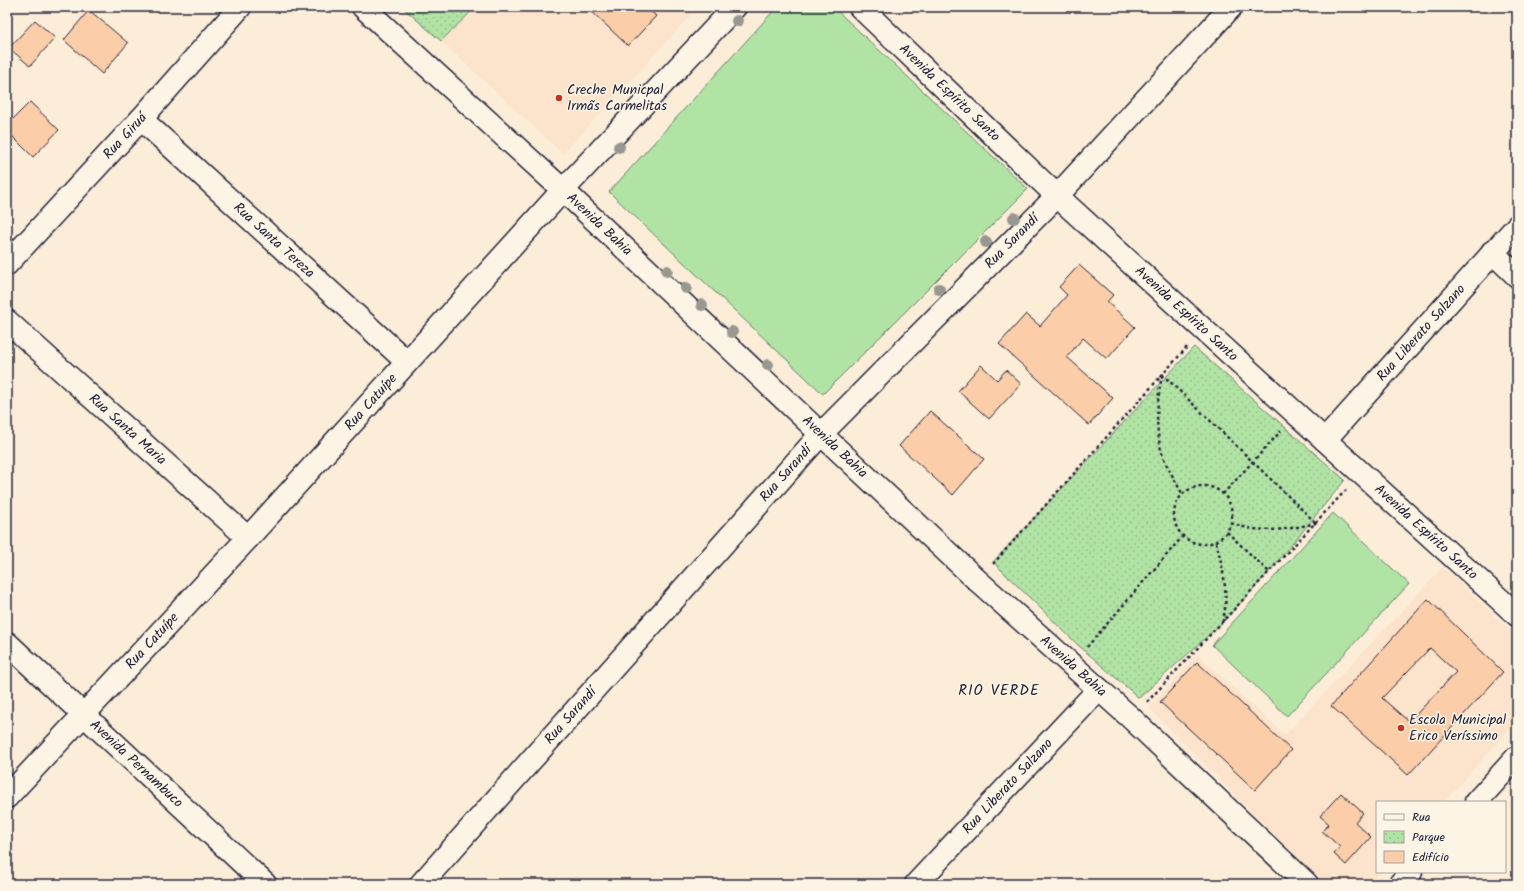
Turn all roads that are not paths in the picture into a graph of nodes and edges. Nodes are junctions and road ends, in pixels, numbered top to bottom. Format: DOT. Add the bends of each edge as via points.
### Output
graph roads {
  1 [pos="240,7"];
  2 [pos="363,7"];
  3 [pos="735,7"];
  4 [pos="860,7"];
  5 [pos="1231,7"];
  6 [pos="141,119"];
  7 [pos="563,190"];
  8 [pos="1057,196"];
  9 [pos="1517,226"];
  10 [pos="1492,252"];
  11 [pos="7,264"];
  12 [pos="1517,276"];
  13 [pos="7,320"];
  14 [pos="407,362"];
  15 [pos="821,434"];
  16 [pos="1325,440"];
  17 [pos="248,538"];
  18 [pos="1517,615"];
  19 [pos="7,643"];
  20 [pos="1099,689"];
  21 [pos="84,714"];
  22 [pos="1517,758"];
  23 [pos="7,797"];
  24 [pos="1477,801"];
  25 [pos="1410,873"];
  26 [pos="265,884"];
  27 [pos="421,884"];
  28 [pos="916,884"];
  29 [pos="1307,884"];
  30 [pos="1400,884"];
  1 -- 6 [label="street, Rua Giruá"];
  2 -- 7 [label="street, Avenida Bahia"];
  3 -- 7 [label="street, Rua Catuípe"];
  4 -- 8 [label="street, Avenida Espírito Santo"];
  5 -- 8 [label="street, Rua Sarandí"];
  6 -- 11 [label="street, Rua Giruá"];
  6 -- 14 [label="street, Rua Santa Tereza"];
  7 -- 14 [label="street, Rua Catuípe"];
  7 -- 15 [label="street, Avenida Bahia"];
  8 -- 15 [label="street, Rua Sarandí"];
  8 -- 16 [label="street, Avenida Espírito Santo"];
  9 -- 10 [label="street, Rua Liberato Salzano"];
  10 -- 12 [label="street"];
  10 -- 16 [label="street, Rua Liberato Salzano"];
  13 -- 17 [label="street, Rua Santa Maria"];
  14 -- 17 [label="street, Rua Catuípe"];
  15 -- 20 [label="street, Avenida Bahia"];
  15 -- 27 [label="street, Rua Sarandí"];
  16 -- 18 [label="street, Avenida Espírito Santo"];
  17 -- 21 [label="street, Rua Catuípe"];
  19 -- 21 [label="street, Avenida Pernambuco"];
  20 -- 28 [label="street, Rua Liberato Salzano"];
  20 -- 29 [label="street, Avenida Bahia"];
  21 -- 23 [label="street, Rua Catuípe"];
  21 -- 26 [label="street, Avenida Pernambuco"];
  22 -- 24 [label="street"];
  25 -- 30 [label="street"];
}
